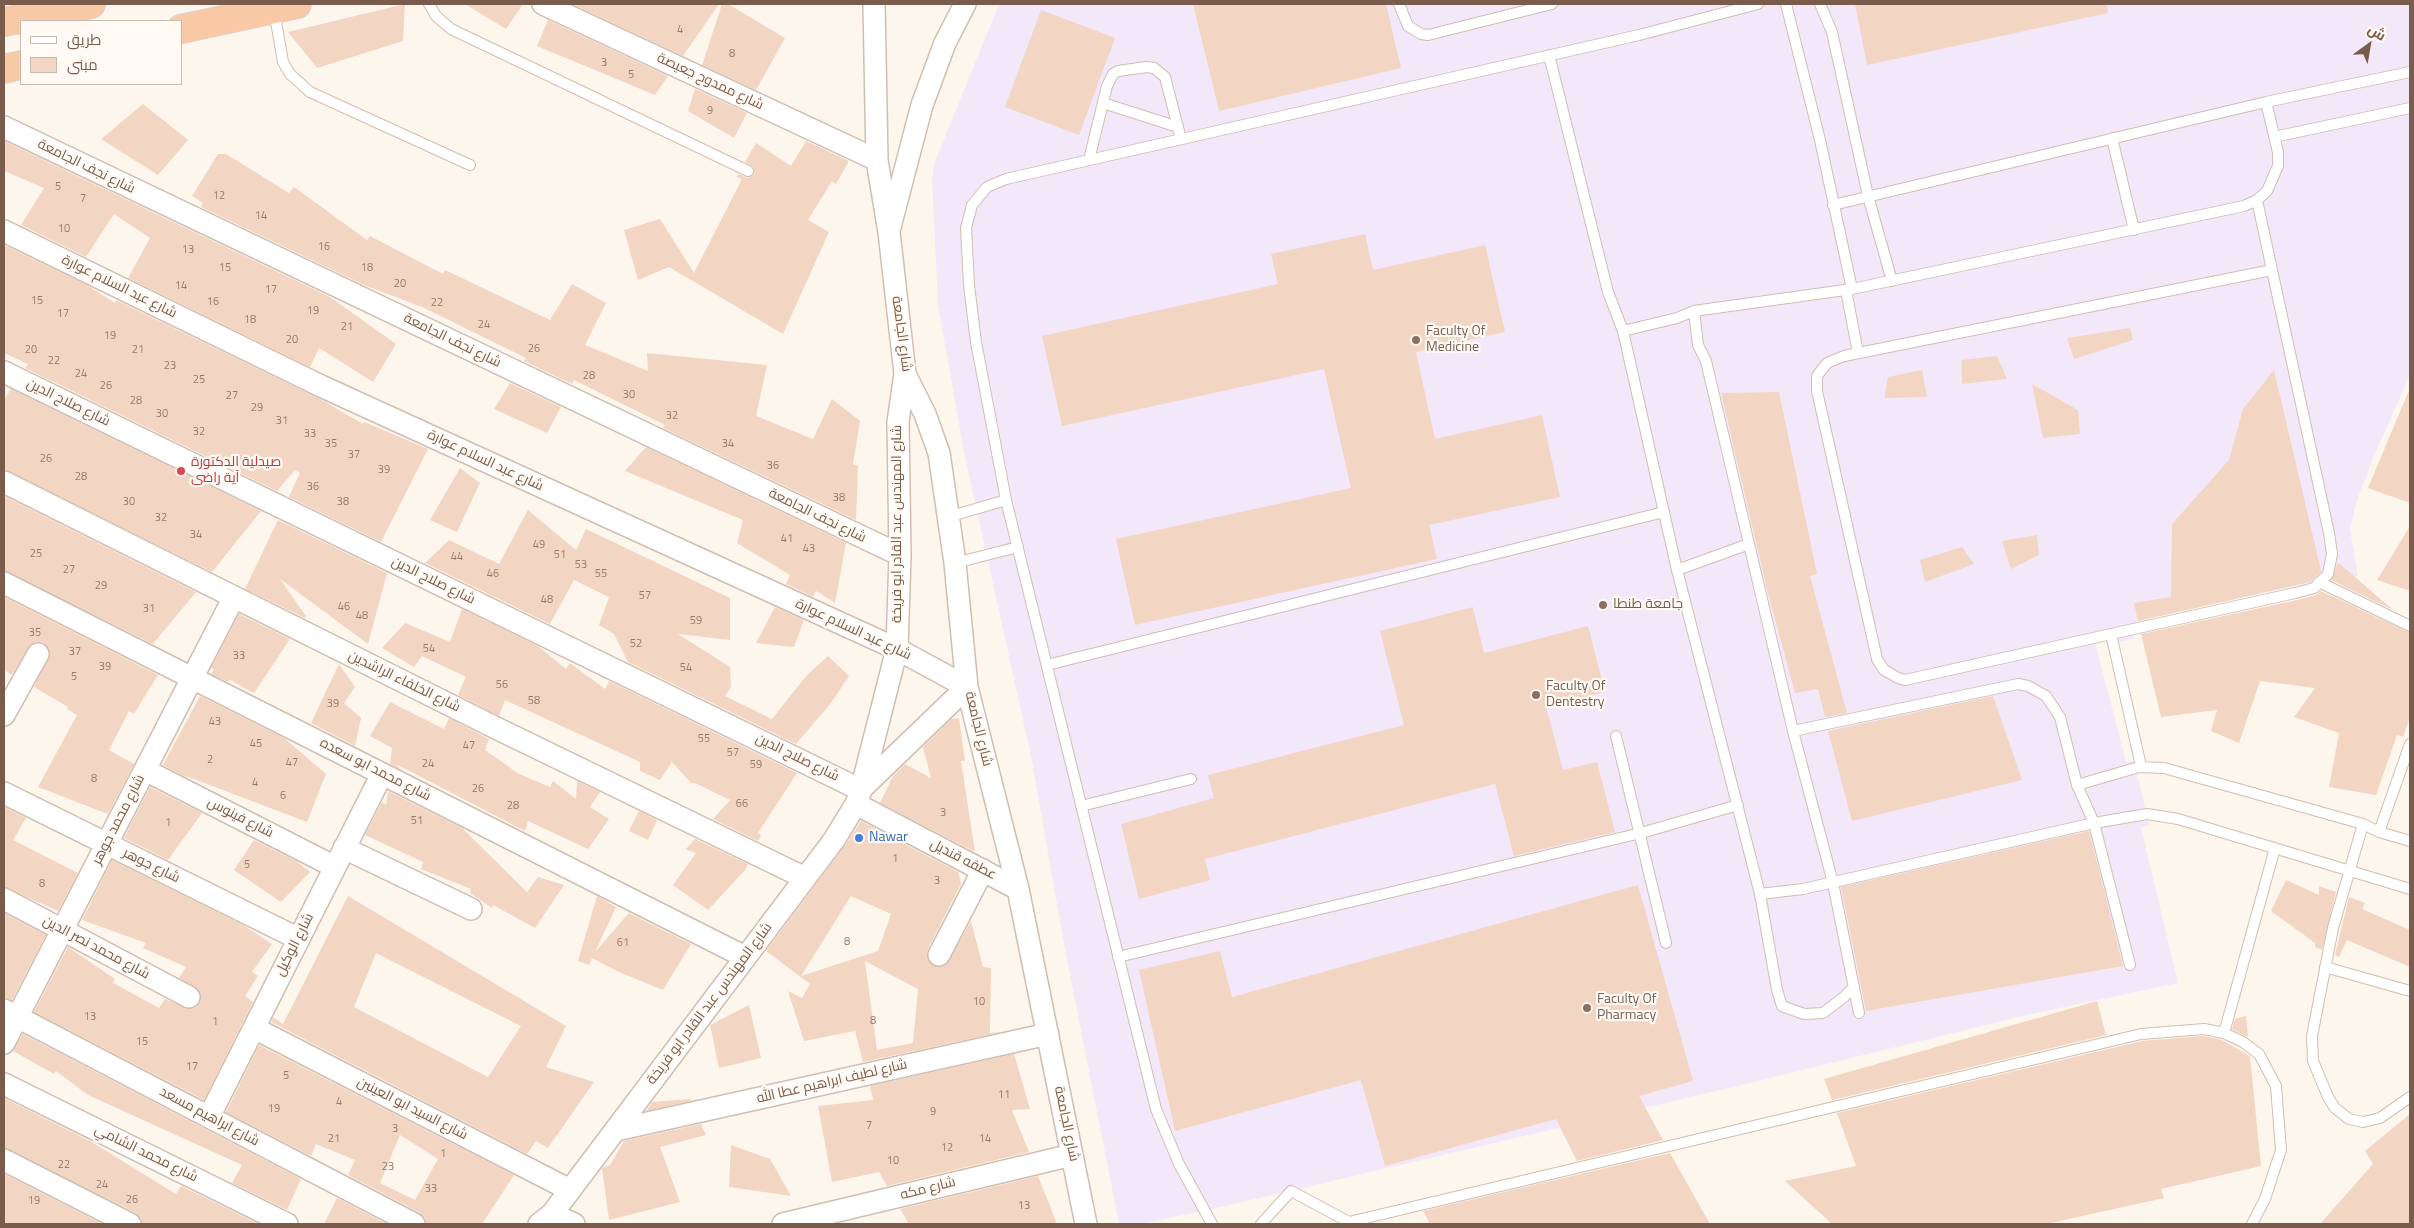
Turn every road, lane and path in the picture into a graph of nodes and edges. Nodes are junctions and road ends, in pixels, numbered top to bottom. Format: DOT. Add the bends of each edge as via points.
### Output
graph roads {
  1 [pos="91,4"];
  2 [pos="429,4"];
  3 [pos="543,4"];
  4 [pos="874,4"];
  5 [pos="965,4"];
  6 [pos="1399,4"];
  7 [pos="1552,4"];
  8 [pos="1758,4"];
  9 [pos="1786,4"];
  10 [pos="1820,4"];
  11 [pos="285,6"];
  12 [pos="4,22"];
  13 [pos="182,29"];
  14 [pos="1549,55"];
  15 [pos="20,65"];
  16 [pos="4,69"];
  17 [pos="2410,72"];
  18 [pos="2266,102"];
  19 [pos="1103,103"];
  20 [pos="2410,108"];
  21 [pos="4,127"];
  22 [pos="1178,127"];
  23 [pos="2274,137"];
  24 [pos="2112,138"];
  25 [pos="1181,139"];
  26 [pos="877,160"];
  27 [pos="1089,160"];
  28 [pos="470,166"];
  29 [pos="748,171"];
  30 [pos="1868,196"];
  31 [pos="2257,200"];
  32 [pos="1833,205"];
  33 [pos="2134,230"];
  34 [pos="4,232"];
  35 [pos="889,232"];
  36 [pos="2272,270"];
  37 [pos="1892,280"];
  38 [pos="1849,289"];
  39 [pos="1694,311"];
  40 [pos="1624,331"];
  41 [pos="1858,353"];
  42 [pos="4,372"];
  43 [pos="905,374"];
  44 [pos="4,482"];
  45 [pos="1006,500"];
  46 [pos="1664,512"];
  47 [pos="948,517"];
  48 [pos="1749,544"];
  49 [pos="1018,547"];
  50 [pos="900,555"];
  51 [pos="955,563"];
  52 [pos="1677,570"];
  53 [pos="2319,582"];
  54 [pos="4,583"];
  55 [pos="234,597"];
  56 [pos="2410,626"];
  57 [pos="2112,634"];
  58 [pos="897,649"];
  59 [pos="38,654"];
  60 [pos="1047,665"];
  61 [pos="192,678"];
  62 [pos="967,687"];
  63 [pos="4,715"];
  64 [pos="1793,731"];
  65 [pos="1616,736"];
  66 [pos="2410,744"];
  67 [pos="2141,766"];
  68 [pos="145,770"];
  69 [pos="382,774"];
  70 [pos="1191,779"];
  71 [pos="2077,785"];
  72 [pos="4,792"];
  73 [pos="858,797"];
  74 [pos="1738,805"];
  75 [pos="1081,806"];
  76 [pos="2094,823"];
  77 [pos="2363,824"];
  78 [pos="2379,832"];
  79 [pos="1641,833"];
  80 [pos="2410,841"];
  81 [pos="107,843"];
  82 [pos="344,848"];
  83 [pos="2275,848"];
  84 [pos="335,867"];
  85 [pos="983,870"];
  86 [pos="2349,871"];
  87 [pos="805,878"];
  88 [pos="1833,883"];
  89 [pos="1018,888"];
  90 [pos="2410,889"];
  91 [pos="1760,894"];
  92 [pos="4,898"];
  93 [pos="471,909"];
  94 [pos="62,930"];
  95 [pos="299,939"];
  96 [pos="1666,943"];
  97 [pos="939,955"];
  98 [pos="745,957"];
  99 [pos="1118,957"];
  100 [pos="2130,964"];
  101 [pos="2325,967"];
  102 [pos="1854,987"];
  103 [pos="2410,991"];
  104 [pos="189,997"];
  105 [pos="1859,1013"];
  106 [pos="10,1014"];
  107 [pos="254,1028"];
  108 [pos="1048,1034"];
  109 [pos="2224,1034"];
  110 [pos="4,1043"];
  111 [pos="4,1084"];
  112 [pos="2410,1098"];
  113 [pos="209,1117"];
  114 [pos="616,1130"];
  115 [pos="1072,1155"];
  116 [pos="4,1160"];
  117 [pos="570,1190"];
  118 [pos="547,1221"];
  119 [pos="1349,1223"];
  120 [pos="130,1224"];
  121 [pos="287,1224"];
  122 [pos="414,1224"];
  123 [pos="574,1224"];
  124 [pos="784,1224"];
  125 [pos="1086,1224"];
  126 [pos="1212,1224"];
  127 [pos="1261,1224"];
  128 [pos="2252,1224"];
  1 -- 12 [label="highway"];
  2 -- 29 [label="lane" via="436,16 451,29"];
  3 -- 26 [label="street, شارع ممدوح جعيصة"];
  4 -- 26 [label="street, شارع الجامعة"];
  5 -- 35 [label="street, شارع الجامعة" via="945,43 922,105"];
  6 -- 7 [label="lane" via="1408,26 1428,36"];
  8 -- 14 [label="lane"];
  9 -- 32 [label="lane"];
  10 -- 30 [label="lane" via="1832,32"];
  11 -- 13 [label="highway"];
  11 -- 28 [label="lane" via="282,62 304,88"];
  14 -- 25 [label="lane"];
  14 -- 40 [label="lane" via="1608,292"];
  15 -- 16 [label="highway"];
  17 -- 18 [label="lane"];
  18 -- 23 [label="lane"];
  18 -- 24 [label="lane"];
  19 -- 22 [label="lane"];
  19 -- 22 [label="lane" via="1109,80 1118,71 1154,68 1168,83"];
  19 -- 27 [label="lane"];
  20 -- 23 [label="lane"];
  21 -- 50 [label="street, شارع نجف الجامعة"];
  22 -- 25 [label="lane"];
  23 -- 31 [label="lane" via="2278,166 2267,191"];
  24 -- 30 [label="lane"];
  24 -- 33 [label="lane"];
  25 -- 27 [label="lane"];
  26 -- 35 [label="street, شارع الجامعة"];
  27 -- 45 [label="lane" via="996,182 978,194 968,216 969,285 976,342"];
  30 -- 32 [label="lane"];
  30 -- 37 [label="lane"];
  31 -- 33 [label="lane" via="2244,206"];
  31 -- 36 [label="lane"];
  32 -- 38 [label="lane"];
  33 -- 37 [label="lane"];
  34 -- 58 [label="street, شارع عبد السلام عوارة" via="321,386"];
  35 -- 43 [label="street, شارع الجامعة"];
  36 -- 41 [label="lane"];
  36 -- 53 [label="lane" via="2329,533 2332,554 2328,574"];
  37 -- 38 [label="lane"];
  38 -- 39 [label="lane"];
  38 -- 41 [label="lane"];
  39 -- 40 [label="lane"];
  39 -- 48 [label="lane" via="1698,345 1706,361"];
  40 -- 46 [label="lane"];
  41 -- 57 [label="lane" via="1827,363 1818,376 1817,392 1880,665 1890,675 1905,680"];
  42 -- 73 [label="street, شارع صلاح الدين"];
  43 -- 47 [label="street, شارع الجامعة" via="939,453"];
  43 -- 50 [label="street, شارع المهندس عبد القادر ابو فريخة" via="898,422"];
  44 -- 55 [label="street, شارع الخلفاء الراشدين"];
  45 -- 47 [label="lane"];
  45 -- 49 [label="lane"];
  46 -- 52 [label="lane"];
  46 -- 60 [label="lane"];
  47 -- 51 [label="street, شارع الجامعة"];
  48 -- 52 [label="lane"];
  48 -- 64 [label="lane"];
  49 -- 51 [label="lane"];
  49 -- 60 [label="lane"];
  50 -- 58 [label="street, شارع المهندس عبد القادر ابو فريخة"];
  51 -- 62 [label="street, شارع الجامعة"];
  52 -- 74 [label="lane"];
  53 -- 56 [label="lane"];
  53 -- 57 [label="lane" via="2314,588 2295,593"];
  54 -- 61 [label="street, شارع محمد ابو سعده"];
  55 -- 61 [label="street, شارع محمد جوهر"];
  55 -- 87 [label="street, شارع الخلفاء الراشدين"];
  57 -- 67 [label="lane"];
  58 -- 62 [label="street, شارع عبد السلام عوارة"];
  58 -- 73 [label="street, شارع المهندس عبد القادر ابو فريخة"];
  59 -- 63 [label="street"];
  60 -- 75 [label="lane"];
  61 -- 68 [label="street, شارع محمد جوهر"];
  61 -- 69 [label="street, شارع محمد ابو سعده"];
  62 -- 73 [label="street, شارع المهندس عبد القادر ابو فريخة"];
  62 -- 89 [label="street, شارع الجامعة"];
  64 -- 71 [label="lane" via="2018,684 2046,696 2060,717"];
  64 -- 88 [label="lane"];
  65 -- 79 [label="lane"];
  66 -- 78 [label="lane"];
  67 -- 71 [label="lane"];
  67 -- 77 [label="lane" via="2179,770"];
  68 -- 81 [label="street, شارع محمد جوهر"];
  68 -- 84 [label="street, شارع فينوس"];
  69 -- 82 [label="street, شارع الوكيل"];
  69 -- 98 [label="street, شارع محمد ابو سعده"];
  70 -- 75 [label="lane"];
  71 -- 76 [label="lane"];
  72 -- 81 [label="street, شارع جوهر"];
  73 -- 85 [label="street, عطفه قنديل"];
  73 -- 87 [label="street, شارع المهندس عبد القادر ابو فريخة" via="834,840"];
  74 -- 79 [label="lane"];
  74 -- 91 [label="lane"];
  75 -- 99 [label="lane"];
  76 -- 83 [label="lane" via="2147,814 2162,816"];
  76 -- 88 [label="lane"];
  76 -- 100 [label="lane"];
  77 -- 78 [label="lane"];
  77 -- 86 [label="lane"];
  78 -- 80 [label="lane"];
  79 -- 96 [label="lane"];
  79 -- 99 [label="lane"];
  81 -- 94 [label="street, شارع محمد جوهر"];
  81 -- 95 [label="street, شارع جوهر"];
  82 -- 84 [label="street, شارع الوكيل"];
  82 -- 93 [label="street"];
  83 -- 86 [label="lane"];
  83 -- 109 [label="lane"];
  84 -- 95 [label="street, شارع الوكيل"];
  85 -- 89 [label="street, عطفه قنديل"];
  85 -- 97 [label="street"];
  86 -- 90 [label="lane"];
  86 -- 101 [label="lane" via="2332,928"];
  87 -- 98 [label="street, شارع المهندس عبد القادر ابو فريخة"];
  88 -- 91 [label="lane"];
  88 -- 102 [label="lane"];
  89 -- 108 [label="street, شارع الجامعة"];
  91 -- 102 [label="lane" via="1782,1006 1804,1014 1823,1013"];
  92 -- 94 [label="street, شارع محمد نصر الدين"];
  94 -- 104 [label="street, شارع محمد نصر الدين"];
  94 -- 106 [label="street, شارع محمد جوهر"];
  95 -- 107 [label="street, شارع الوكيل"];
  98 -- 114 [label="street, شارع المهندس عبد القادر ابو فريخة"];
  99 -- 126 [label="lane" via="1159,1118 1178,1164"];
  101 -- 103 [label="lane"];
  101 -- 112 [label="lane" via="2312,1036 2313,1061 2328,1098 2349,1119 2363,1122 2380,1118"];
  102 -- 105 [label="lane"];
  106 -- 110 [label="street, شارع محمد جوهر"];
  106 -- 113 [label="street, شارع ابراهيم مسعد"];
  107 -- 113 [label="street, شارع الوكيل"];
  107 -- 117 [label="street, شارع السيد ابو العينين"];
  108 -- 114 [label="street, شارع لطيف ابراهيم عطا الله"];
  108 -- 115 [label="street, شارع الجامعة"];
  109 -- 119 [label="lane" via="2204,1029 2141,1034"];
  109 -- 128 [label="lane" via="2259,1054 2276,1086 2281,1150"];
  111 -- 121 [label="street, شارع محمد الشامي"];
  113 -- 122 [label="street, شارع ابراهيم مسعد"];
  114 -- 117 [label="street, شارع المهندس عبد القادر ابو فريخة"];
  115 -- 124 [label="street, شارع مكه"];
  115 -- 125 [label="street, شارع الجامعة"];
  116 -- 120 [label="street"];
  117 -- 118 [label="street, شارع المهندس عبد القادر ابو فريخة"];
  118 -- 123 [label="street"];
  119 -- 127 [label="lane" via="1291,1191"];
}
